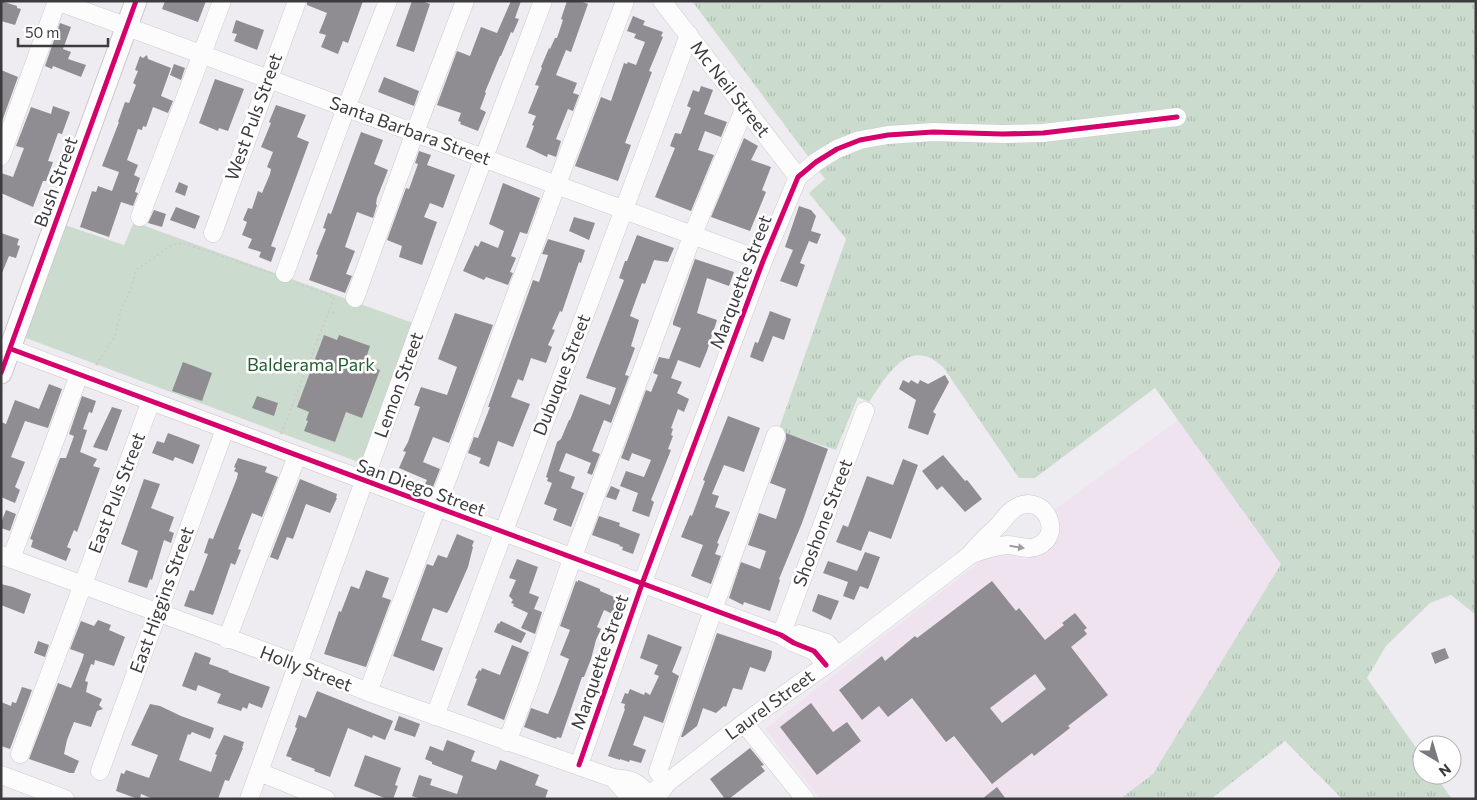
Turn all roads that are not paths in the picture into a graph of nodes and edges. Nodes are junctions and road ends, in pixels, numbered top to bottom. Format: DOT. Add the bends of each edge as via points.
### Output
graph roads {
  1 [pos="57,1"];
  2 [pos="136,1"];
  3 [pos="222,1"];
  4 [pos="297,1"];
  5 [pos="388,1"];
  6 [pos="465,1"];
  7 [pos="543,1"];
  8 [pos="624,1"];
  9 [pos="662,1"];
  10 [pos="126,28"];
  11 [pos="688,35"];
  12 [pos="202,54"];
  13 [pos="267,79"];
  14 [pos="745,107"];
  15 [pos="346,108"];
  16 [pos="1176,117"];
  17 [pos="415,132"];
  18 [pos="1,156"];
  19 [pos="485,158"];
  20 [pos="798,176"];
  21 [pos="556,184"];
  22 [pos="624,209"];
  23 [pos="140,217"];
  24 [pos="213,233"];
  25 [pos="693,234"];
  26 [pos="763,261"];
  27 [pos="284,276"];
  28 [pos="355,298"];
  29 [pos="6,347"];
  30 [pos="1,373"];
  31 [pos="84,377"];
  32 [pos="152,401"];
  33 [pos="865,411"];
  34 [pos="225,429"];
  35 [pos="776,435"];
  36 [pos="297,456"];
  37 [pos="364,481"];
  38 [pos="436,507"];
  39 [pos="503,532"];
  40 [pos="970,555"];
  41 [pos="6,557"];
  42 [pos="572,558"];
  43 [pos="642,584"];
  44 [pos="83,585"];
  45 [pos="713,610"];
  46 [pos="157,613"];
  47 [pos="781,635"];
  48 [pos="227,639"];
  49 [pos="832,660"];
  50 [pos="299,664"];
  51 [pos="368,692"];
  52 [pos="435,716"];
  53 [pos="744,723"];
  54 [pos="507,742"];
  55 [pos="20,754"];
  56 [pos="579,765"];
  57 [pos="100,771"];
  58 [pos="259,772"];
  59 [pos="1,775"];
  60 [pos="667,783"];
  61 [pos="645,798"];
  62 [pos="64,799"];
  63 [pos="249,799"];
  64 [pos="326,799"];
  65 [pos="805,799"];
  1 -- 10 [label="street, Santa Barbara Street"];
  1 -- 18 [label="street"];
  2 -- 10 [label="main road, Bush Street"];
  3 -- 12 [label="street"];
  4 -- 13 [label="street, West Puls Street"];
  5 -- 15 [label="street"];
  6 -- 17 [label="street"];
  7 -- 19 [label="street, Lemon Street"];
  8 -- 21 [label="street"];
  9 -- 11 [label="street, Mc Neil Street"];
  10 -- 12 [label="street, Santa Barbara Street"];
  10 -- 29 [label="main road, Bush Street"];
  11 -- 14 [label="street, Mc Neil Street"];
  11 -- 22 [label="street, Dubuque Street"];
  12 -- 13 [label="street, Santa Barbara Street"];
  12 -- 23 [label="street"];
  13 -- 15 [label="street, Santa Barbara Street"];
  13 -- 24 [label="street, West Puls Street"];
  14 -- 20 [label="street, Mc Neil Street"];
  14 -- 25 [label="street"];
  15 -- 17 [label="street, Santa Barbara Street"];
  15 -- 27 [label="street"];
  16 -- 20 [label="street" via="1043,133 888,135 860,140 837,149"];
  17 -- 19 [label="street, Santa Barbara Street"];
  17 -- 28 [label="street"];
  19 -- 21 [label="street, Santa Barbara Street"];
  19 -- 37 [label="street, Lemon Street"];
  20 -- 26 [label="street, Marquette Street"];
  21 -- 22 [label="street, Santa Barbara Street"];
  21 -- 38 [label="street"];
  22 -- 25 [label="street, Santa Barbara Street"];
  22 -- 39 [label="street, Dubuque Street"];
  25 -- 26 [label="street, Santa Barbara Street"];
  25 -- 42 [label="street"];
  26 -- 43 [label="street, Marquette Street"];
  29 -- 30 [label="main road, Bush Street"];
  29 -- 31 [label="street, San Diego Street"];
  31 -- 32 [label="street, San Diego Street"];
  31 -- 41 [label="street"];
  32 -- 34 [label="street, San Diego Street"];
  32 -- 44 [label="street, East Puls Street"];
  33 -- 47 [label="street, Shoshone Street"];
  34 -- 36 [label="street, San Diego Street"];
  34 -- 46 [label="street, East Higgins Street"];
  35 -- 45 [label="street"];
  36 -- 37 [label="street, San Diego Street"];
  36 -- 48 [label="street"];
  37 -- 38 [label="street, San Diego Street"];
  37 -- 50 [label="street, Lemon Street"];
  38 -- 39 [label="street, San Diego Street"];
  38 -- 51 [label="street"];
  39 -- 42 [label="street, San Diego Street"];
  39 -- 52 [label="street, Dubuque Street"];
  40 -- 49 [label="street, Laurel Street"];
  41 -- 44 [label="street, Holly Street"];
  42 -- 43 [label="street, San Diego Street"];
  42 -- 54 [label="street"];
  43 -- 45 [label="street, San Diego Street"];
  43 -- 56 [label="street, Marquette Street"];
  44 -- 46 [label="street, Holly Street"];
  44 -- 55 [label="street, East Puls Street"];
  45 -- 47 [label="street, San Diego Street"];
  45 -- 60 [label="street" via="658,772"];
  46 -- 48 [label="street, Holly Street"];
  46 -- 57 [label="street, East Higgins Street"];
  47 -- 49 [label="street, San Diego Street"];
  48 -- 50 [label="street, Holly Street"];
  49 -- 53 [label="street, Laurel Street"];
  50 -- 51 [label="street, Holly Street"];
  50 -- 58 [label="street, Lemon Street"];
  51 -- 52 [label="street, Holly Street"];
  52 -- 54 [label="street, Holly Street"];
  53 -- 60 [label="street, Laurel Street"];
  53 -- 65 [label="street"];
  54 -- 56 [label="street, Holly Street"];
  56 -- 61 [label="street, Holly Street" via="642,786"];
  58 -- 63 [label="street, Lemon Street"];
  58 -- 64 [label="street"];
  59 -- 62 [label="street"];
  60 -- 61 [label="street, Laurel Street"];
}
